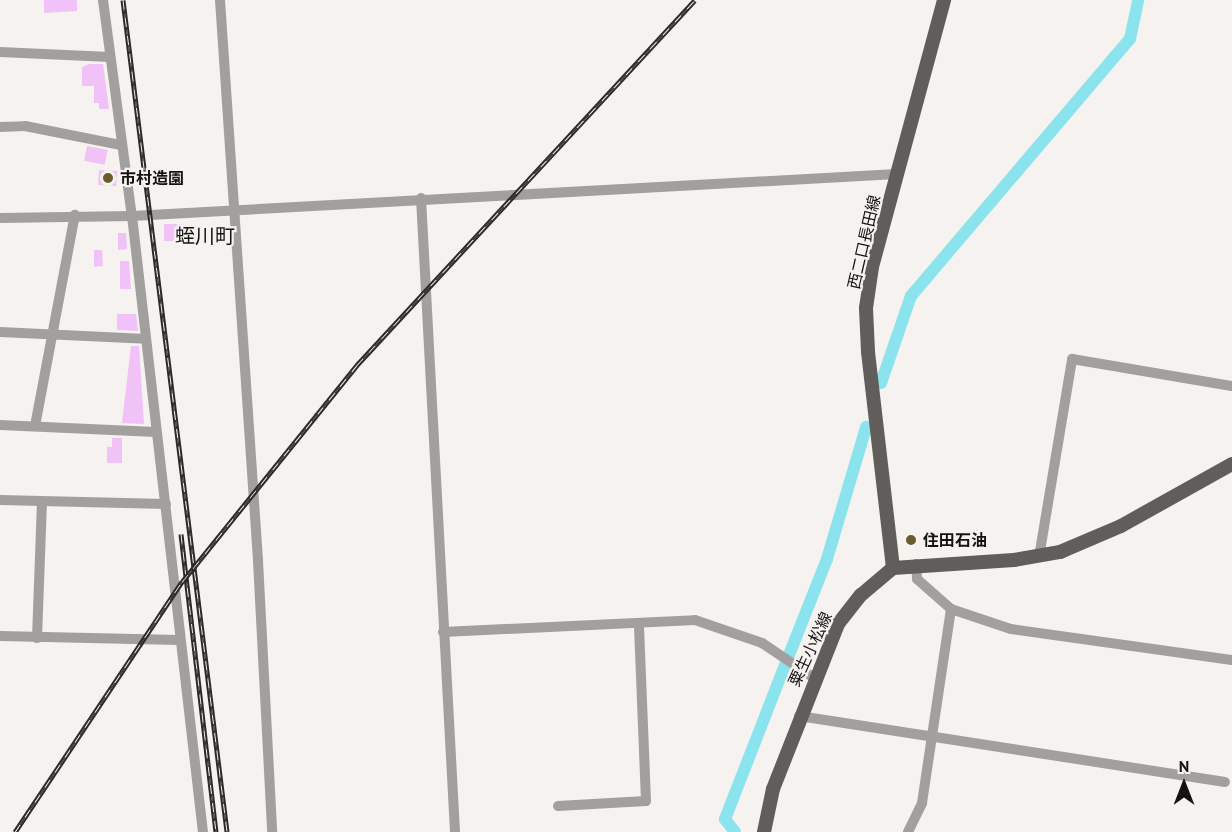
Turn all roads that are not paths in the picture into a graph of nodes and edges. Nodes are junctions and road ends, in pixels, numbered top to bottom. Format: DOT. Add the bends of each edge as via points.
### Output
graph roads {
  1 [pos="103,0"];
  2 [pos="220,0"];
  3 [pos="944,0"];
  4 [pos="0,52"];
  5 [pos="110,57"];
  6 [pos="0,127"];
  7 [pos="121,145"];
  8 [pos="897,174"];
  9 [pos="421,198"];
  10 [pos="231,210"];
  11 [pos="75,215"];
  12 [pos="132,216"];
  13 [pos="0,218"];
  14 [pos="0,332"];
  15 [pos="51,337"];
  16 [pos="146,339"];
  17 [pos="1232,386"];
  18 [pos="0,425"];
  19 [pos="35,426"];
  20 [pos="156,432"];
  21 [pos="1232,464"];
  22 [pos="0,500"];
  23 [pos="42,501"];
  24 [pos="166,504"];
  25 [pos="1039,556"];
  26 [pos="916,564"];
  27 [pos="893,568"];
  28 [pos="951,609"];
  29 [pos="639,624"];
  30 [pos="443,632"];
  31 [pos="0,636"];
  32 [pos="37,638"];
  33 [pos="180,640"];
  34 [pos="1232,660"];
  35 [pos="814,678"];
  36 [pos="799,716"];
  37 [pos="932,736"];
  38 [pos="1225,782"];
  39 [pos="558,806"];
  40 [pos="203,832"];
  41 [pos="272,832"];
  42 [pos="455,832"];
  43 [pos="764,832"];
  44 [pos="908,832"];
  1 -- 5 [label="street"];
  2 -- 10 [label="street"];
  3 -- 8 [label="main road, 西二口長田線"];
  4 -- 5 [label="street"];
  5 -- 7 [label="street"];
  6 -- 7 [label="street" via="25,126"];
  7 -- 12 [label="street"];
  8 -- 9 [label="street"];
  8 -- 27 [label="main road, 西二口長田線" via="872,267 866,308"];
  9 -- 10 [label="street"];
  9 -- 30 [label="street"];
  10 -- 12 [label="street"];
  10 -- 41 [label="street" via="258,561"];
  11 -- 12 [label="street"];
  11 -- 13 [label="street"];
  11 -- 15 [label="street"];
  12 -- 16 [label="street"];
  14 -- 15 [label="street"];
  15 -- 16 [label="street"];
  15 -- 19 [label="street"];
  16 -- 20 [label="street"];
  17 -- 25 [label="street" via="1072,359"];
  18 -- 19 [label="street"];
  19 -- 20 [label="street"];
  20 -- 24 [label="street"];
  21 -- 25 [label="main road" via="1121,526"];
  22 -- 23 [label="street"];
  23 -- 24 [label="street"];
  23 -- 32 [label="street"];
  24 -- 33 [label="street"];
  25 -- 26 [label="main road"];
  26 -- 27 [label="main road"];
  26 -- 28 [label="street" via="917,579"];
  27 -- 35 [label="main road, 粟生小松線" via="848,609"];
  28 -- 34 [label="street" via="1033,633"];
  28 -- 37 [label="street"];
  29 -- 30 [label="street"];
  29 -- 35 [label="street" via="695,620 730,629 762,643"];
  29 -- 39 [label="street" via="646,801"];
  30 -- 42 [label="street"];
  31 -- 32 [label="street"];
  32 -- 33 [label="street"];
  33 -- 40 [label="street"];
  35 -- 36 [label="main road, 粟生小松線"];
  36 -- 37 [label="street"];
  36 -- 43 [label="main road, 粟生小松線" via="773,789"];
  37 -- 38 [label="street"];
  37 -- 44 [label="street" via="922,803"];
}
